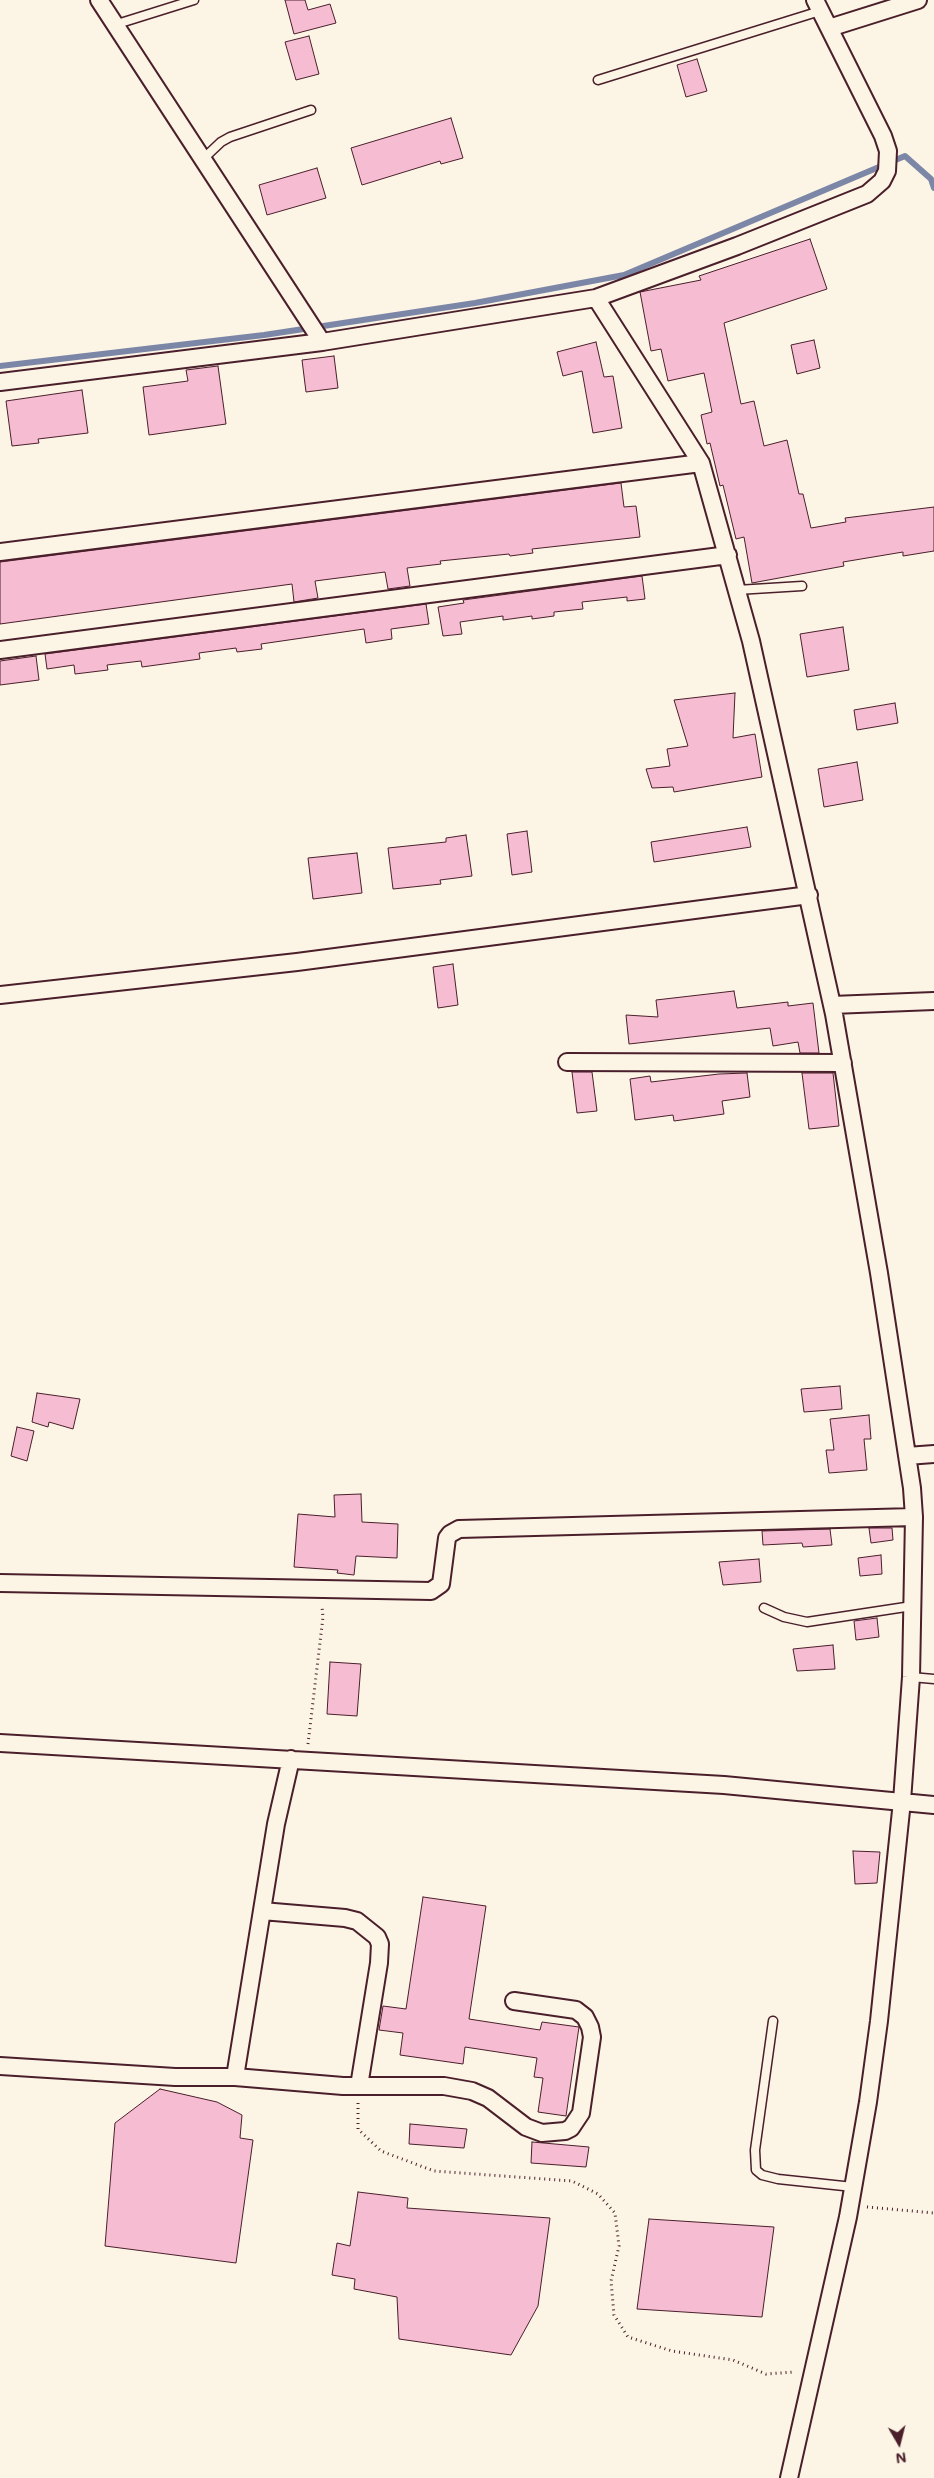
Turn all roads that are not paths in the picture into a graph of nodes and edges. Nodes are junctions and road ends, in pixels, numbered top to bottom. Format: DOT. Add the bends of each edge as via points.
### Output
graph roads {
  1 [pos="99,0"];
  2 [pos="194,0"];
  3 [pos="918,0"];
  4 [pos="817,6"];
  5 [pos="114,25"];
  6 [pos="829,28"];
  7 [pos="598,80"];
  8 [pos="311,110"];
  9 [pos="202,160"];
  10 [pos="596,298"];
  11 [pos="322,342"];
  12 [pos="0,382"];
  13 [pos="702,463"];
  14 [pos="0,552"];
  15 [pos="728,555"];
  16 [pos="802,586"];
  17 [pos="737,590"];
  18 [pos="0,650"];
  19 [pos="809,895"];
  20 [pos="0,996"];
  21 [pos="934,1001"];
  22 [pos="832,1004"];
  23 [pos="567,1062"];
  24 [pos="843,1064"];
  25 [pos="934,1454"];
  26 [pos="907,1456"];
  27 [pos="914,1516"];
  28 [pos="0,1582"];
  29 [pos="912,1606"];
  30 [pos="764,1608"];
  31 [pos="911,1677"];
  32 [pos="934,1679"];
  33 [pos="0,1743"];
  34 [pos="298,1759"];
  35 [pos="902,1800"];
  36 [pos="934,1805"];
  37 [pos="262,1911"];
  38 [pos="514,2000"];
  39 [pos="773,2021"];
  40 [pos="0,2066"];
  41 [pos="235,2077"];
  42 [pos="359,2086"];
  43 [pos="853,2187"];
  44 [pos="789,2478"];
  1 -- 5 [label="street"];
  2 -- 5 [label="lane"];
  3 -- 6 [label="street"];
  4 -- 6 [label="street"];
  4 -- 7 [label="lane"];
  5 -- 9 [label="street"];
  6 -- 10 [label="street" via="883,136 889,161 882,181 867,194"];
  8 -- 9 [label="lane" via="230,137"];
  9 -- 11 [label="street"];
  10 -- 11 [label="street"];
  10 -- 13 [label="street"];
  11 -- 12 [label="street"];
  13 -- 14 [label="street"];
  13 -- 15 [label="street"];
  15 -- 17 [label="street"];
  15 -- 18 [label="street"];
  16 -- 17 [label="lane"];
  17 -- 19 [label="street"];
  19 -- 20 [label="street" via="297,962"];
  19 -- 22 [label="street"];
  21 -- 22 [label="street"];
  22 -- 24 [label="street"];
  23 -- 24 [label="street"];
  24 -- 26 [label="street"];
  25 -- 26 [label="street"];
  26 -- 27 [label="street"];
  27 -- 28 [label="street" via="467,1528 450,1534 441,1584 436,1590 425,1591"];
  27 -- 29 [label="street"];
  29 -- 30 [label="lane" via="807,1622"];
  29 -- 31 [label="street"];
  31 -- 32 [label="lane"];
  31 -- 35 [label="street"];
  33 -- 34 [label="street"];
  34 -- 35 [label="street" via="724,1785"];
  34 -- 37 [label="street" via="276,1824"];
  35 -- 36 [label="street"];
  35 -- 43 [label="street" via="879,2021"];
  37 -- 41 [label="street"];
  37 -- 42 [label="street" via="345,1918 362,1924 377,1937 379,1963"];
  38 -- 42 [label="street" via="576,2010 590,2027 592,2037 581,2113 571,2128 554,2133 534,2130 488,2098 472,2091 444,2086"];
  39 -- 43 [label="lane" via="755,2150 756,2170 778,2180"];
  40 -- 41 [label="street" via="175,2077"];
  41 -- 42 [label="street"];
  43 -- 44 [label="street"];
}
